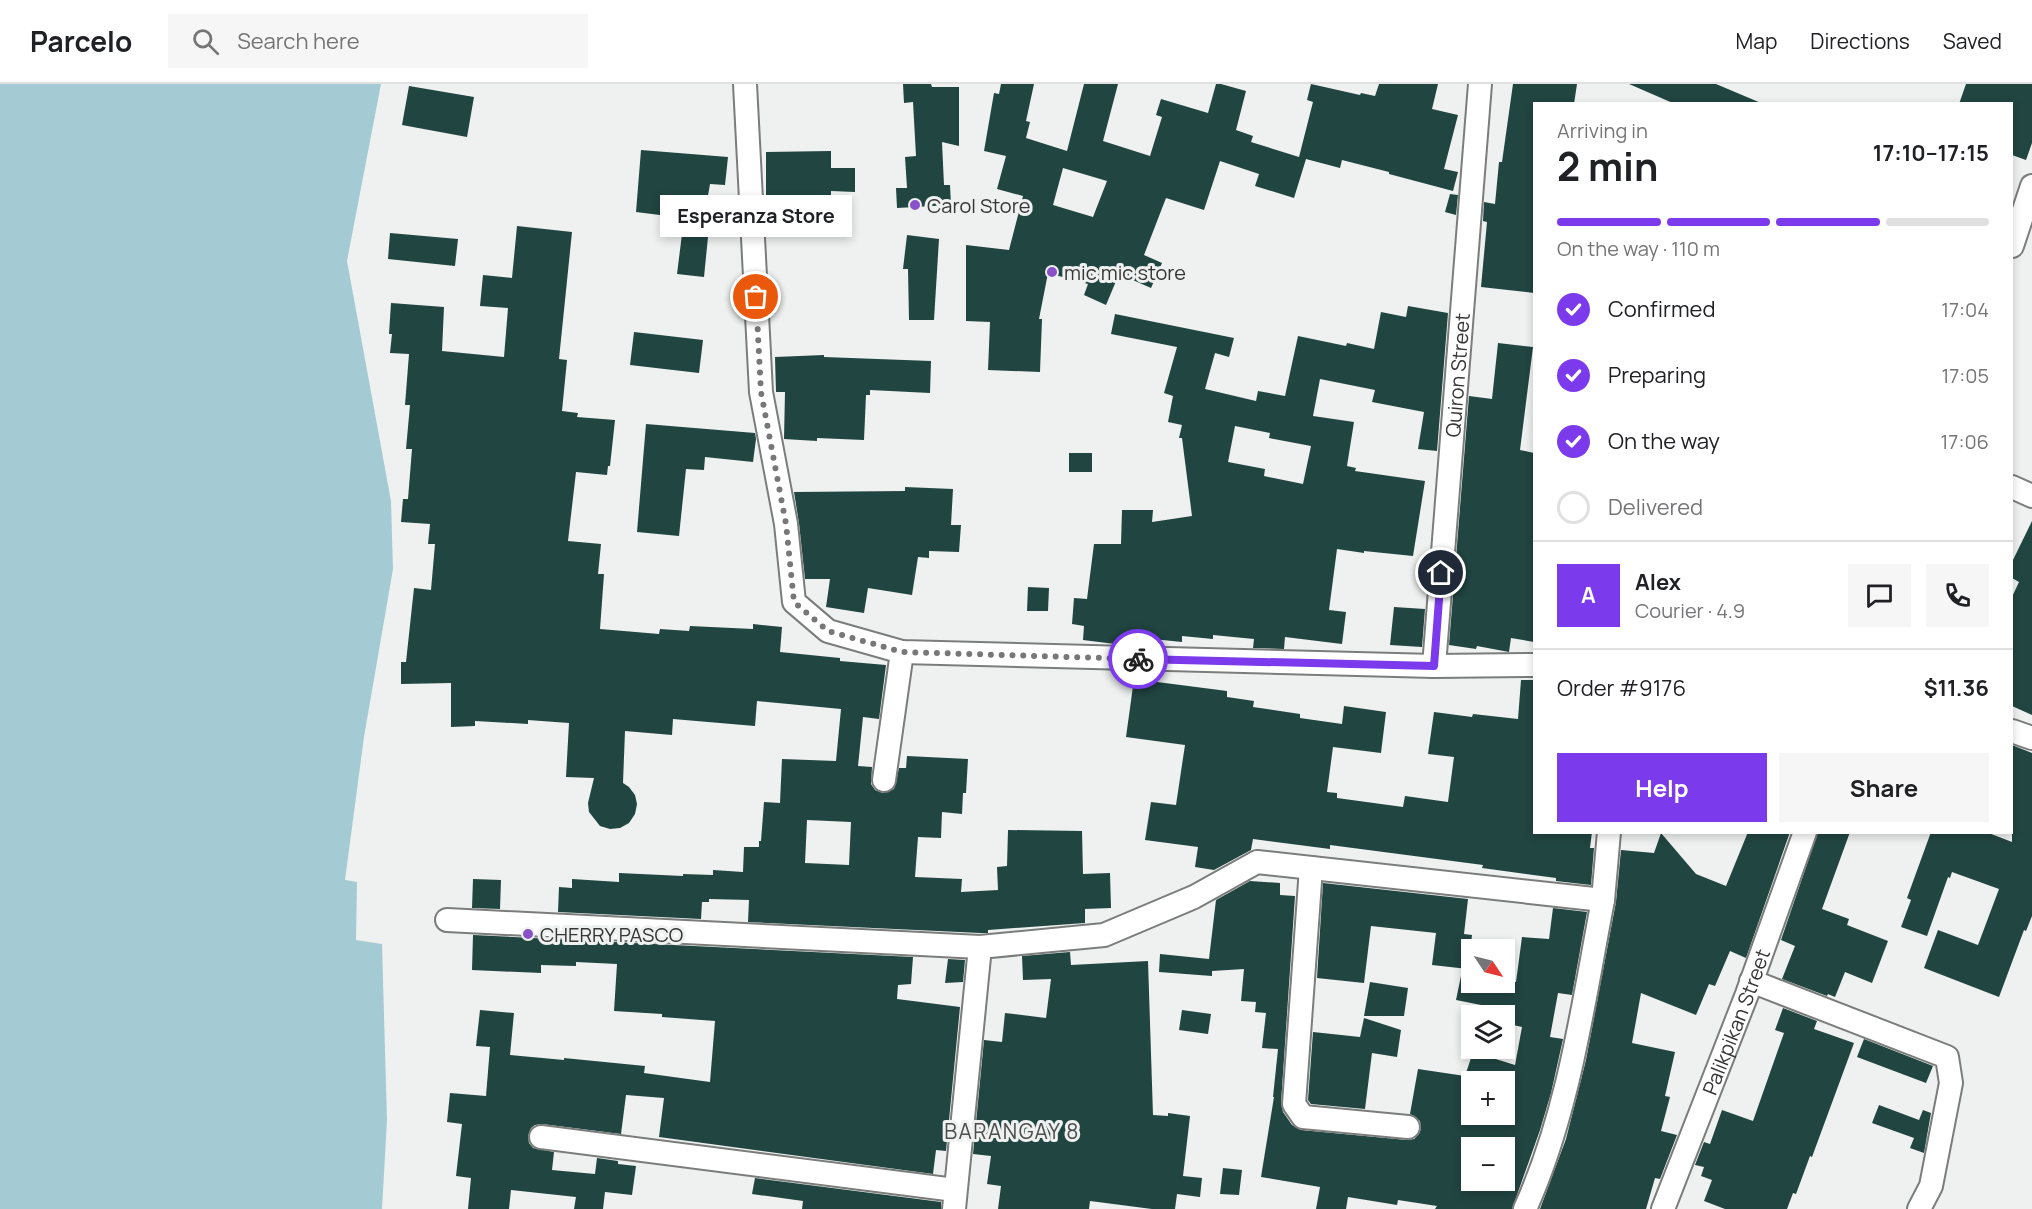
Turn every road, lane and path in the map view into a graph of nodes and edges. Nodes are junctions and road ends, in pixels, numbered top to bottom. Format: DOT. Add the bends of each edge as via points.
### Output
graph roads {
  1 [pos="745,84"];
  2 [pos="1480,84"];
  3 [pos="2032,186"];
  4 [pos="2027,216"];
  5 [pos="2013,244"];
  6 [pos="2013,487"];
  7 [pos="2032,496"];
  8 [pos="902,652"];
  9 [pos="1533,665"];
  10 [pos="1434,666"];
  11 [pos="2013,731"];
  12 [pos="2032,738"];
  13 [pos="884,780"];
  14 [pos="1610,834"];
  15 [pos="1804,834"];
  16 [pos="1311,868"];
  17 [pos="1603,900"];
  18 [pos="447,920"];
  19 [pos="980,947"];
  20 [pos="1751,981"];
  21 [pos="1408,1127"];
  22 [pos="541,1137"];
  23 [pos="955,1199"];
  24 [pos="1526,1209"];
  25 [pos="1663,1209"];
  26 [pos="1919,1209"];
  1 -- 8 [label="street" via="761,392 786,524 794,602 828,631"];
  2 -- 10 [label="street, Quiron Street"];
  3 -- 4 [label="street"];
  4 -- 5 [label="street"];
  6 -- 7 [label="street"];
  8 -- 10 [label="street"];
  8 -- 13 [label="street"];
  9 -- 10 [label="street"];
  11 -- 12 [label="street"];
  14 -- 17 [label="street"];
  15 -- 20 [label="street, Palikpikan Street"];
  16 -- 17 [label="street"];
  16 -- 19 [label="street" via="1257,862 1194,897 1104,935"];
  16 -- 21 [label="street" via="1294,1104 1303,1117"];
  17 -- 24 [label="street" via="1569,1076"];
  18 -- 19 [label="street"];
  19 -- 23 [label="street"];
  20 -- 25 [label="street, Palikpikan Street"];
  20 -- 26 [label="street" via="1947,1057 1951,1083 1931,1186"];
  22 -- 23 [label="street"];
}
